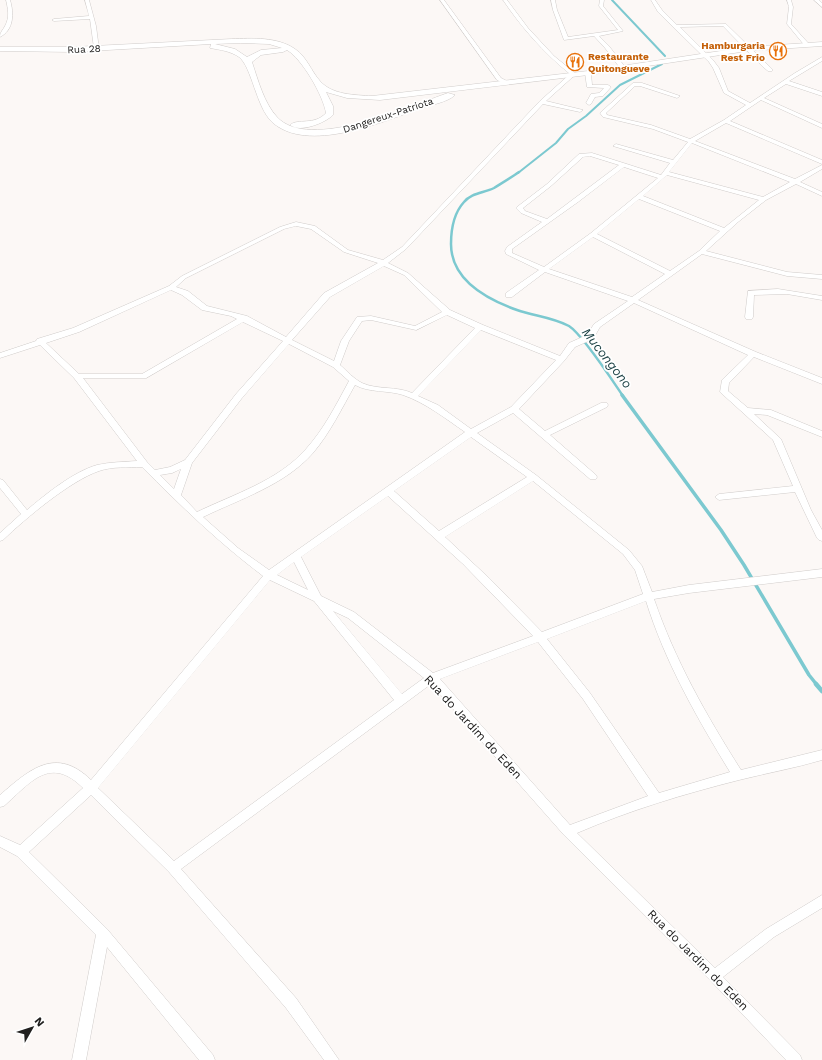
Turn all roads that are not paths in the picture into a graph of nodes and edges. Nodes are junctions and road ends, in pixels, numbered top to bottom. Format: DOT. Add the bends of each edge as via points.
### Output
graph roads {
  1 [pos="8,0"];
  2 [pos="87,0"];
  3 [pos="442,0"];
  4 [pos="505,0"];
  5 [pos="553,0"];
  6 [pos="602,0"];
  7 [pos="653,0"];
  8 [pos="789,0"];
  9 [pos="816,0"];
  10 [pos="822,6"];
  11 [pos="91,17"];
  12 [pos="54,20"];
  13 [pos="676,26"];
  14 [pos="595,35"];
  15 [pos="0,36"];
  16 [pos="168,44"];
  17 [pos="822,44"];
  18 [pos="807,45"];
  19 [pos="0,48"];
  20 [pos="97,48"];
  21 [pos="747,49"];
  22 [pos="300,55"];
  23 [pos="704,55"];
  24 [pos="822,60"];
  25 [pos="248,62"];
  26 [pos="622,67"];
  27 [pos="770,70"];
  28 [pos="588,72"];
  29 [pos="573,74"];
  30 [pos="316,82"];
  31 [pos="786,82"];
  32 [pos="507,83"];
  33 [pos="822,94"];
  34 [pos="677,96"];
  35 [pos="760,98"];
  36 [pos="542,102"];
  37 [pos="589,103"];
  38 [pos="750,105"];
  39 [pos="580,110"];
  40 [pos="275,121"];
  41 [pos="726,121"];
  42 [pos="822,126"];
  43 [pos="692,140"];
  44 [pos="616,146"];
  45 [pos="673,162"];
  46 [pos="822,162"];
  47 [pos="623,165"];
  48 [pos="822,166"];
  49 [pos="665,175"];
  50 [pos="797,181"];
  51 [pos="822,194"];
  52 [pos="638,196"];
  53 [pos="764,200"];
  54 [pos="547,221"];
  55 [pos="725,231"];
  56 [pos="593,234"];
  57 [pos="701,252"];
  58 [pos="384,263"];
  59 [pos="546,270"];
  60 [pos="670,274"];
  61 [pos="822,277"];
  62 [pos="171,287"];
  63 [pos="509,295"];
  64 [pos="822,298"];
  65 [pos="633,300"];
  66 [pos="447,312"];
  67 [pos="749,317"];
  68 [pos="244,318"];
  69 [pos="480,327"];
  70 [pos="40,341"];
  71 [pos="289,341"];
  72 [pos="753,354"];
  73 [pos="0,356"];
  74 [pos="561,359"];
  75 [pos="336,365"];
  76 [pos="77,376"];
  77 [pos="353,381"];
  78 [pos="822,381"];
  79 [pos="414,396"];
  80 [pos="604,405"];
  81 [pos="514,409"];
  82 [pos="745,411"];
  83 [pos="470,433"];
  84 [pos="822,434"];
  85 [pos="544,435"];
  86 [pos="188,462"];
  87 [pos="144,464"];
  88 [pos="152,472"];
  89 [pos="533,477"];
  90 [pos="593,477"];
  91 [pos="0,482"];
  92 [pos="798,489"];
  93 [pos="388,491"];
  94 [pos="176,496"];
  95 [pos="719,497"];
  96 [pos="26,515"];
  97 [pos="196,516"];
  98 [pos="439,536"];
  99 [pos="0,538"];
  100 [pos="822,538"];
  101 [pos="296,556"];
  102 [pos="822,573"];
  103 [pos="269,575"];
  104 [pos="649,596"];
  105 [pos="317,598"];
  106 [pos="540,638"];
  107 [pos="432,678"];
  108 [pos="401,701"];
  109 [pos="822,755"];
  110 [pos="738,775"];
  111 [pos="91,788"];
  112 [pos="656,798"];
  113 [pos="0,802"];
  114 [pos="568,831"];
  115 [pos="0,840"];
  116 [pos="21,852"];
  117 [pos="173,868"];
  118 [pos="822,901"];
  119 [pos="103,933"];
  120 [pos="714,976"];
  121 [pos="79,1060"];
  122 [pos="208,1060"];
  123 [pos="332,1060"];
  124 [pos="795,1060"];
  1 -- 15 [label="street" via="12,12"];
  2 -- 11 [label="street"];
  3 -- 32 [label="street" via="499,79"];
  4 -- 29 [label="street" via="552,57"];
  5 -- 14 [label="street" via="566,39"];
  6 -- 14 [label="street" via="604,13 622,31"];
  7 -- 13 [label="street" via="660,11"];
  8 -- 18 [label="street" via="789,24"];
  9 -- 10 [label="street"];
  11 -- 12 [label="street"];
  11 -- 20 [label="street"];
  13 -- 21 [label="street" via="724,25"];
  13 -- 23 [label="street"];
  14 -- 26 [label="street"];
  16 -- 20 [label="street, Rua 28"];
  16 -- 22 [label="street" via="260,41 285,45"];
  16 -- 25 [label="street" via="217,47 241,56"];
  17 -- 18 [label="street"];
  18 -- 21 [label="street"];
  19 -- 20 [label="street, Rua 28"];
  21 -- 23 [label="street"];
  21 -- 27 [label="street"];
  22 -- 25 [label="street" via="291,51 270,50 253,56"];
  22 -- 30 [label="street"];
  23 -- 26 [label="street"];
  23 -- 38 [label="street" via="716,68 726,92"];
  24 -- 31 [label="street"];
  25 -- 40 [label="street"];
  26 -- 28 [label="street"];
  28 -- 29 [label="street"];
  28 -- 37 [label="street" via="589,86 608,87 601,95 593,95"];
  29 -- 32 [label="street"];
  29 -- 36 [label="street"];
  30 -- 32 [label="street" via="332,92 356,98 380,98"];
  30 -- 40 [label="street" via="329,106 330,113 327,118 301,125"];
  31 -- 33 [label="street"];
  31 -- 35 [label="street"];
  32 -- 40 [label="street, Dangereux-Patriota" via="472,89 334,132 303,132"];
  34 -- 43 [label="street" via="640,84 633,85 603,113 614,119 653,127"];
  35 -- 38 [label="street"];
  35 -- 42 [label="street"];
  36 -- 39 [label="street"];
  36 -- 58 [label="street" via="404,248"];
  38 -- 41 [label="street"];
  41 -- 43 [label="street"];
  41 -- 46 [label="street"];
  43 -- 45 [label="street"];
  43 -- 50 [label="street"];
  44 -- 45 [label="street"];
  45 -- 49 [label="street"];
  47 -- 49 [label="street"];
  47 -- 54 [label="street"];
  47 -- 54 [label="street" via="590,154 581,154 549,186 519,208"];
  48 -- 50 [label="street"];
  49 -- 52 [label="street"];
  49 -- 53 [label="street"];
  50 -- 51 [label="street"];
  50 -- 53 [label="street"];
  52 -- 55 [label="street"];
  52 -- 56 [label="street"];
  53 -- 55 [label="street"];
  54 -- 59 [label="street" via="508,251"];
  55 -- 57 [label="street"];
  56 -- 59 [label="street"];
  56 -- 60 [label="street"];
  57 -- 60 [label="street"];
  57 -- 61 [label="street" via="787,274"];
  58 -- 62 [label="street" via="346,251 313,227 296,224 275,231 184,277"];
  58 -- 66 [label="street" via="406,274"];
  58 -- 71 [label="street" via="327,294"];
  59 -- 63 [label="street"];
  59 -- 65 [label="street"];
  60 -- 65 [label="street"];
  62 -- 68 [label="street" via="185,293 204,308 226,311"];
  62 -- 70 [label="street" via="53,340"];
  64 -- 67 [label="street" via="790,292 751,293"];
  65 -- 72 [label="street"];
  65 -- 74 [label="street" via="598,326 590,337 572,345"];
  66 -- 69 [label="street"];
  66 -- 75 [label="street" via="416,328 371,318 360,319 345,341"];
  68 -- 71 [label="street"];
  68 -- 76 [label="street" via="143,376"];
  69 -- 74 [label="street"];
  69 -- 79 [label="street"];
  70 -- 73 [label="street"];
  70 -- 76 [label="street, Rua do Jardim do Eden"];
  71 -- 75 [label="street"];
  71 -- 86 [label="street" via="239,396"];
  72 -- 78 [label="street"];
  72 -- 82 [label="street" via="725,382 724,388 727,396"];
  74 -- 81 [label="street"];
  75 -- 77 [label="street"];
  76 -- 87 [label="street, Rua do Jardim do Eden"];
  77 -- 79 [label="street" via="374,389 395,390"];
  77 -- 97 [label="street" via="322,434 301,459 265,483"];
  79 -- 83 [label="street" via="435,407"];
  80 -- 85 [label="street"];
  81 -- 83 [label="street"];
  81 -- 85 [label="street"];
  82 -- 84 [label="street" via="768,412"];
  82 -- 92 [label="street" via="777,439"];
  83 -- 89 [label="street"];
  83 -- 93 [label="street"];
  85 -- 90 [label="street"];
  86 -- 88 [label="street" via="172,470"];
  86 -- 94 [label="street"];
  87 -- 88 [label="street, Rua do Jardim do Eden"];
  87 -- 96 [label="street" via="108,466 87,473"];
  88 -- 94 [label="street, Rua do Jardim do Eden"];
  89 -- 98 [label="street"];
  89 -- 104 [label="street" via="637,563"];
  91 -- 96 [label="street"];
  92 -- 95 [label="street"];
  92 -- 100 [label="street"];
  93 -- 98 [label="street"];
  93 -- 101 [label="street"];
  94 -- 97 [label="street, Rua do Jardim do Eden"];
  96 -- 99 [label="street"];
  97 -- 103 [label="street, Rua do Jardim do Eden"];
  98 -- 106 [label="street"];
  101 -- 103 [label="street"];
  101 -- 105 [label="street"];
  102 -- 104 [label="street"];
  103 -- 105 [label="street, Rua do Jardim do Eden"];
  103 -- 111 [label="street"];
  104 -- 106 [label="street"];
  104 -- 110 [label="street" via="685,686"];
  105 -- 107 [label="street, Rua do Jardim do Eden" via="351,615"];
  105 -- 108 [label="street"];
  106 -- 107 [label="street"];
  106 -- 112 [label="street" via="578,684"];
  107 -- 108 [label="street"];
  107 -- 114 [label="street, Rua do Jardim do Eden"];
  108 -- 117 [label="street"];
  109 -- 110 [label="street"];
  110 -- 112 [label="street"];
  111 -- 113 [label="street" via="69,770 44,768"];
  111 -- 116 [label="street"];
  111 -- 117 [label="street"];
  112 -- 114 [label="street" via="609,813"];
  114 -- 120 [label="street, Rua do Jardim do Eden"];
  115 -- 116 [label="street"];
  116 -- 119 [label="street"];
  117 -- 123 [label="street" via="291,1002"];
  118 -- 120 [label="street" via="770,933"];
  119 -- 121 [label="street"];
  119 -- 122 [label="street"];
  120 -- 124 [label="street, Rua do Jardim do Eden"];
}
